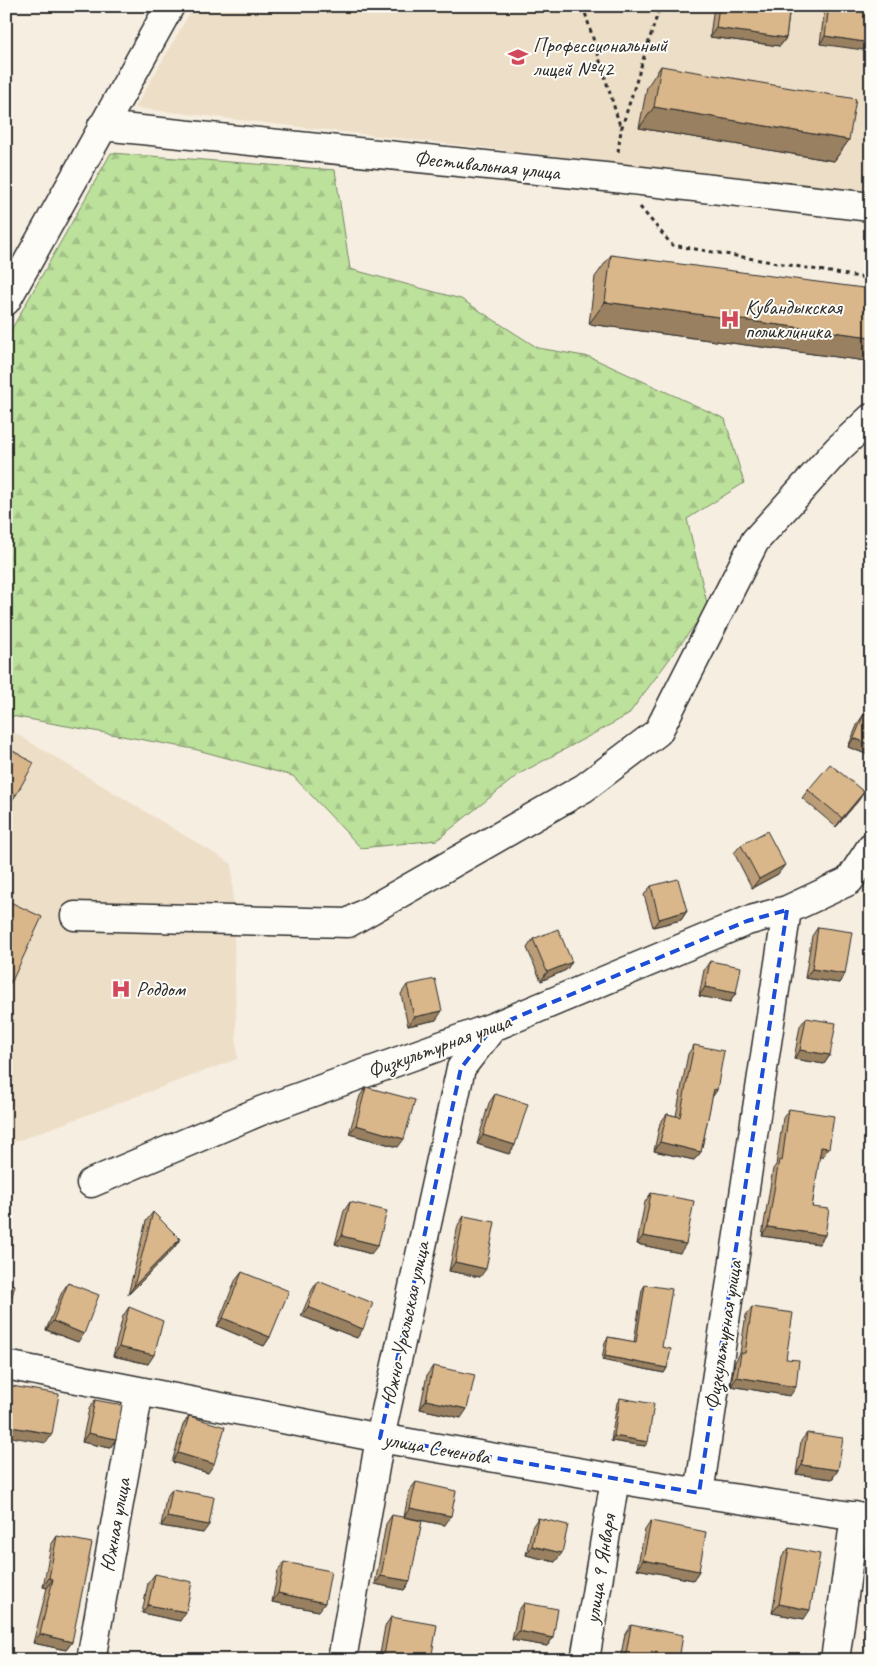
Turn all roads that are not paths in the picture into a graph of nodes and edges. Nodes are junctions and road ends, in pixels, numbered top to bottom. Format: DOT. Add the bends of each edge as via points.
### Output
graph roads {
  1 [pos="170,6"];
  2 [pos="102,126"];
  3 [pos="871,207"];
  4 [pos="6,301"];
  5 [pos="871,418"];
  6 [pos="871,846"];
  7 [pos="787,910"];
  8 [pos="75,916"];
  9 [pos="493,1027"];
  10 [pos="91,1182"];
  11 [pos="6,1365"];
  12 [pos="139,1391"];
  13 [pos="380,1438"];
  14 [pos="614,1478"];
  15 [pos="699,1493"];
  16 [pos="863,1518"];
  17 [pos="91,1660"];
  18 [pos="342,1660"];
  19 [pos="585,1660"];
  20 [pos="835,1660"];
  1 -- 2 [label="street"];
  2 -- 3 [label="street, Фестивальная улица"];
  2 -- 4 [label="street"];
  5 -- 8 [label="street" via="838,449 755,540 658,732 584,788 348,923"];
  6 -- 7 [label="street, Физкультурная улица" via="849,881"];
  7 -- 9 [label="street, Физкультурная улица" via="747,921"];
  7 -- 15 [label="street, Физкультурная улица"];
  9 -- 10 [label="street, Физкультурная улица" via="263,1110"];
  9 -- 13 [label="street, Южно-Уральская улица" via="461,1068"];
  11 -- 12 [label="street, улица Сеченова"];
  12 -- 13 [label="street, улица Сеченова"];
  12 -- 17 [label="street, Южная улица"];
  13 -- 14 [label="street, улица Сеченова"];
  13 -- 18 [label="street, Южно-Уральская улица"];
  14 -- 15 [label="street, улица Сеченова"];
  14 -- 19 [label="street, улица 9 Января"];
  15 -- 16 [label="street, улица Сеченова"];
  16 -- 20 [label="street"];
}
